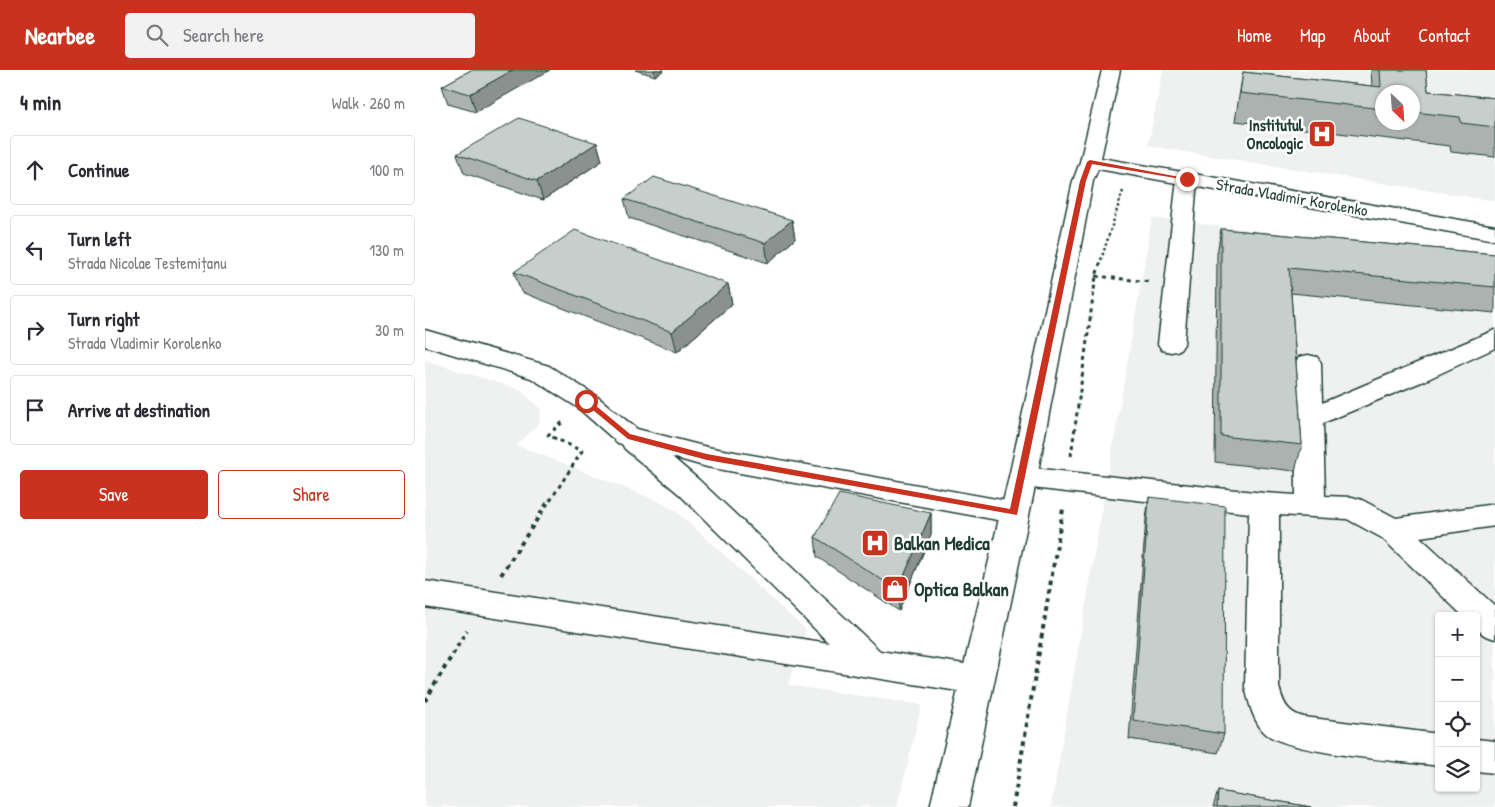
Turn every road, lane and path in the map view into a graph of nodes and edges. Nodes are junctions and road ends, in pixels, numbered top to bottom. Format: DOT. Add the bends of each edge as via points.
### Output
graph roads {
  1 [pos="1111,70"];
  2 [pos="1090,162"];
  3 [pos="1131,169"];
  4 [pos="1187,179"];
  5 [pos="1495,233"];
  6 [pos="1096,276"];
  7 [pos="1178,285"];
  8 [pos="425,338"];
  9 [pos="1495,338"];
  10 [pos="1171,344"];
  11 [pos="1308,363"];
  12 [pos="586,401"];
  13 [pos="1310,418"];
  14 [pos="628,436"];
  15 [pos="1023,477"];
  16 [pos="1067,482"];
  17 [pos="1264,504"];
  18 [pos="1311,506"];
  19 [pos="1014,512"];
  20 [pos="1495,515"];
  21 [pos="1393,530"];
  22 [pos="425,594"];
  23 [pos="483,603"];
  24 [pos="1495,626"];
  25 [pos="873,665"];
  26 [pos="977,680"];
  27 [pos="425,701"];
  28 [pos="1435,749"];
  29 [pos="1480,755"];
  30 [pos="1495,757"];
  31 [pos="949,807"];
  32 [pos="1013,807"];
  1 -- 2 [label="main road"];
  2 -- 3 [label="main road, Strada Vladimir Korolenko"];
  2 -- 15 [label="main road" via="1083,181"];
  3 -- 4 [label="main road, Strada Vladimir Korolenko"];
  3 -- 6 [label="path"];
  4 -- 5 [label="main road, Strada Vladimir Korolenko"];
  4 -- 7 [label="main road"];
  6 -- 7 [label="path"];
  6 -- 16 [label="path"];
  7 -- 10 [label="main road"];
  8 -- 12 [label="main road" via="540,372"];
  9 -- 13 [label="main road"];
  11 -- 13 [label="main road"];
  12 -- 14 [label="main road"];
  12 -- 23 [label="path" via="548,435 582,451"];
  13 -- 18 [label="main road"];
  14 -- 19 [label="main road" via="707,457"];
  14 -- 25 [label="main road" via="689,486"];
  15 -- 16 [label="main road"];
  15 -- 19 [label="main road"];
  16 -- 17 [label="main road"];
  16 -- 32 [label="path"];
  17 -- 18 [label="main road"];
  17 -- 28 [label="main road" via="1262,687 1276,720 1286,729 1304,733"];
  18 -- 21 [label="main road" via="1352,508"];
  19 -- 26 [label="main road"];
  20 -- 21 [label="main road"];
  21 -- 24 [label="main road"];
  22 -- 23 [label="main road"];
  23 -- 25 [label="main road"];
  23 -- 27 [label="path"];
  25 -- 26 [label="main road"];
  26 -- 31 [label="main road"];
  29 -- 30 [label="main road"];
}
